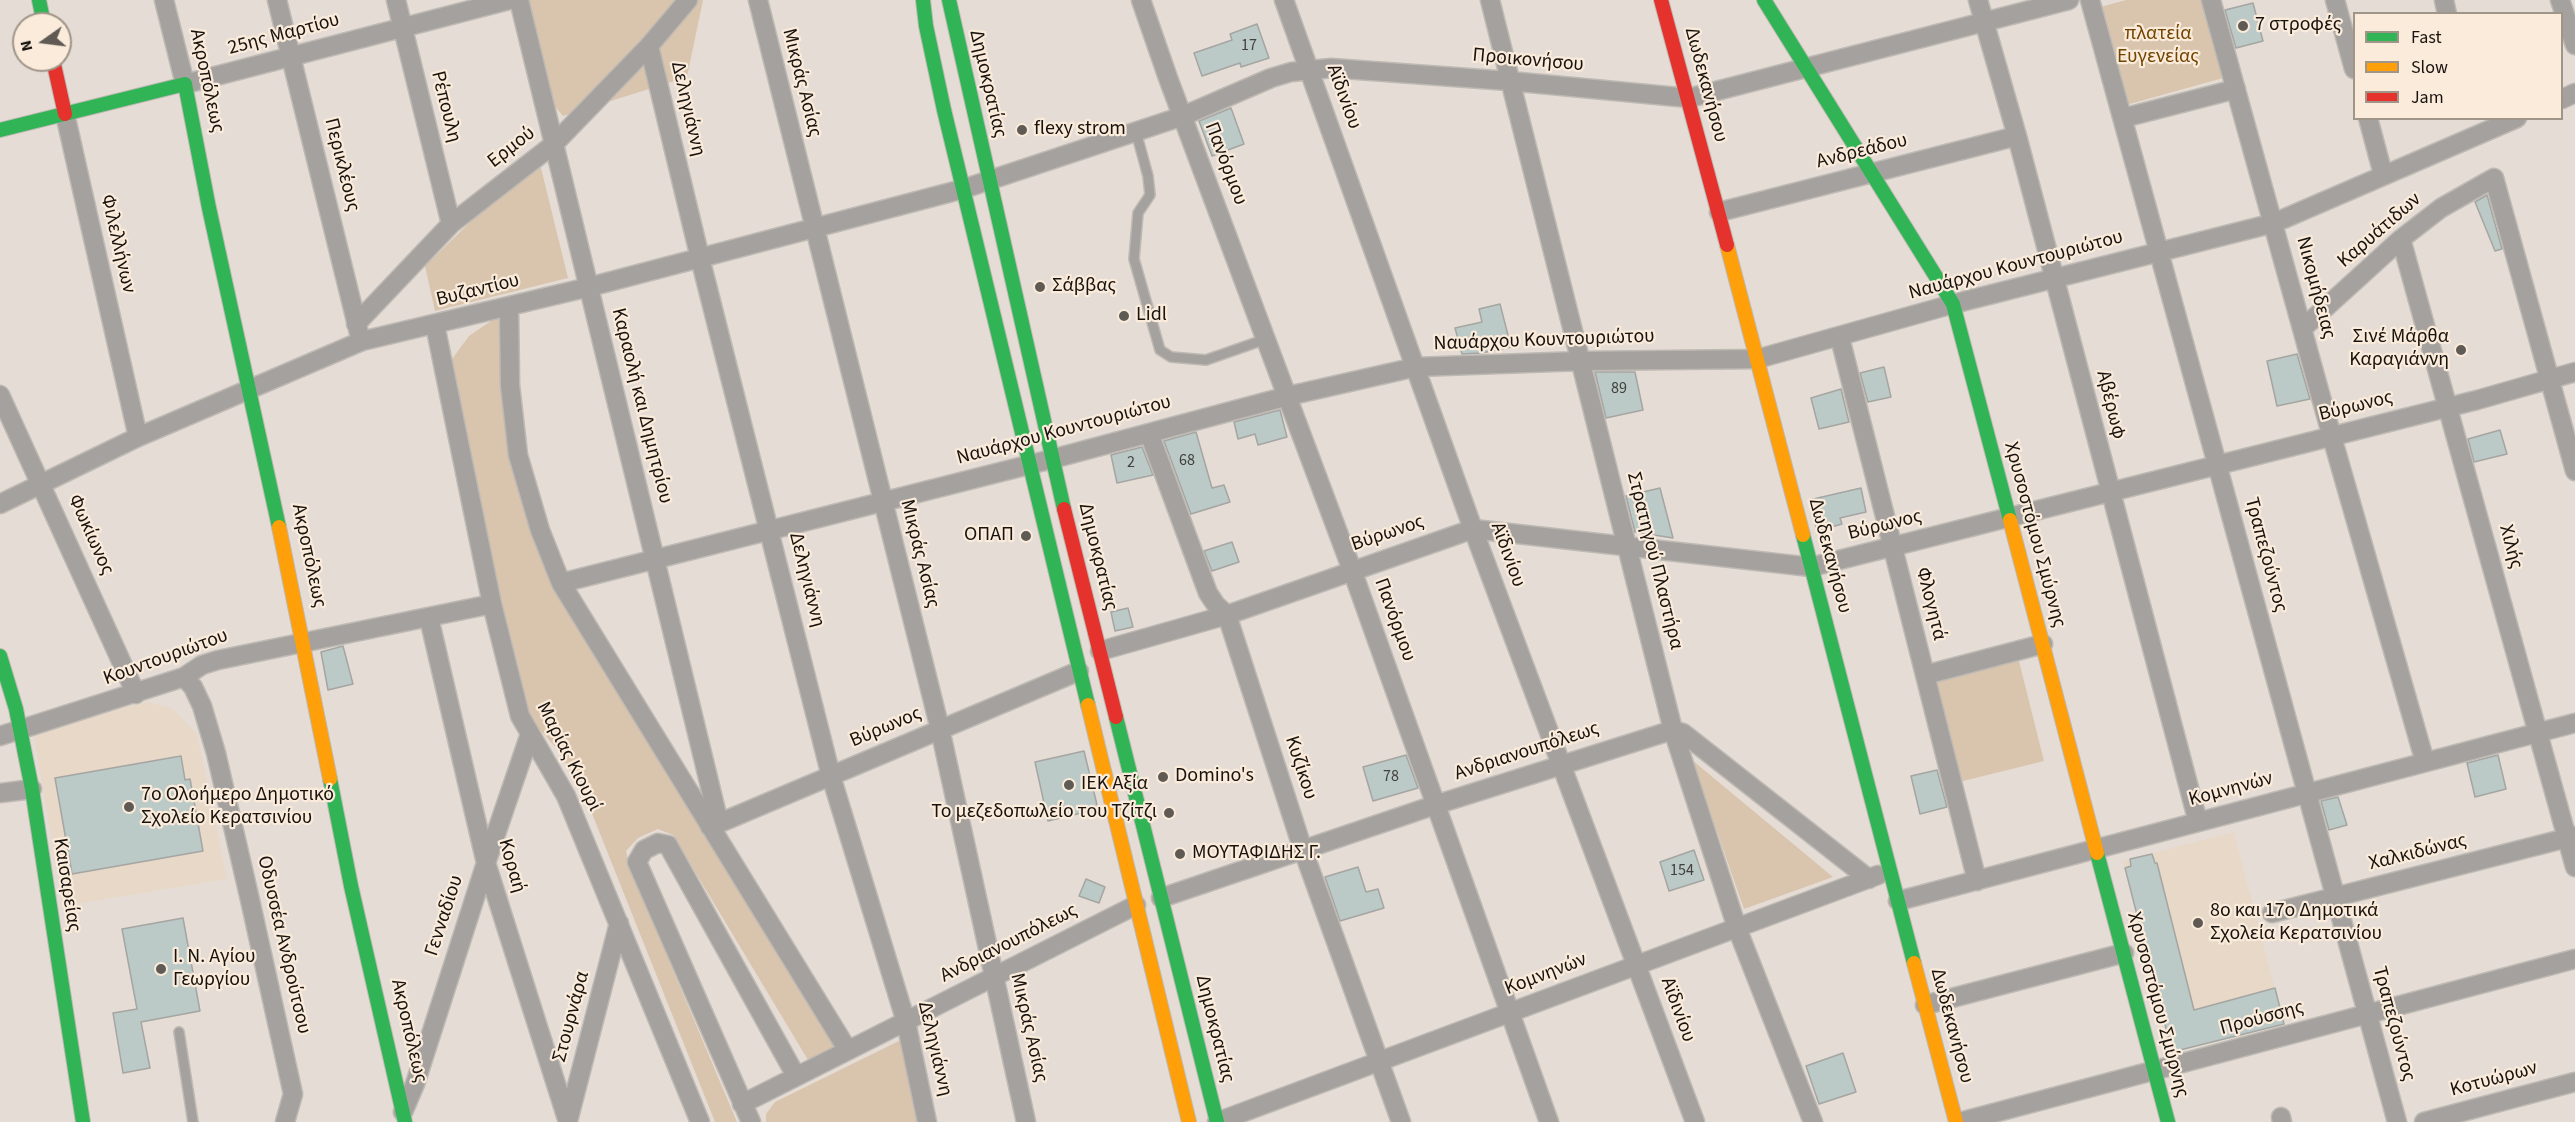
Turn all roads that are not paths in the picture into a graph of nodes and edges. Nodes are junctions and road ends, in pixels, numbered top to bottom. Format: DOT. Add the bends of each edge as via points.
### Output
graph roads {
  1 [pos="164,0"];
  2 [pos="277,0"];
  3 [pos="396,0"];
  4 [pos="509,0"];
  5 [pos="519,0"];
  6 [pos="688,0"];
  7 [pos="758,0"];
  8 [pos="923,0"];
  9 [pos="949,0"];
  10 [pos="1141,0"];
  11 [pos="1284,0"];
  12 [pos="1490,0"];
  13 [pos="1661,0"];
  14 [pos="1764,0"];
  15 [pos="1978,0"];
  16 [pos="2069,0"];
  17 [pos="2090,0"];
  18 [pos="2211,0"];
  19 [pos="2335,0"];
  20 [pos="2560,0"];
  21 [pos="1984,24"];
  22 [pos="403,27"];
  23 [pos="2575,45"];
  24 [pos="649,46"];
  25 [pos="292,57"];
  26 [pos="2353,62"];
  27 [pos="1807,69"];
  28 [pos="1309,70"];
  29 [pos="55,72"];
  30 [pos="1509,81"];
  31 [pos="186,84"];
  32 [pos="2235,88"];
  33 [pos="1689,98"];
  34 [pos="65,114"];
  35 [pos="1183,116"];
  36 [pos="2123,118"];
  37 [pos="2369,120"];
  38 [pos="2509,120"];
  39 [pos="2479,127"];
  40 [pos="0,130"];
  41 [pos="1136,132"];
  42 [pos="2017,136"];
  43 [pos="554,144"];
  44 [pos="1871,172"];
  45 [pos="2384,174"];
  46 [pos="989,181"];
  47 [pos="963,189"];
  48 [pos="1719,212"];
  49 [pos="2274,223"];
  50 [pos="451,224"];
  51 [pos="813,228"];
  52 [pos="2401,239"];
  53 [pos="2159,251"];
  54 [pos="700,258"];
  55 [pos="2054,278"];
  56 [pos="589,287"];
  57 [pos="1953,304"];
  58 [pos="509,306"];
  59 [pos="435,325"];
  60 [pos="2303,328"];
  61 [pos="359,332"];
  62 [pos="1840,338"];
  63 [pos="1267,339"];
  64 [pos="1757,359"];
  65 [pos="1582,361"];
  66 [pos="1416,367"];
  67 [pos="2575,372"];
  68 [pos="2550,379"];
  69 [pos="249,390"];
  70 [pos="0,395"];
  71 [pos="1288,396"];
  72 [pos="2448,407"];
  73 [pos="1149,433"];
  74 [pos="138,437"];
  75 [pos="2332,437"];
  76 [pos="1052,459"];
  77 [pos="1028,464"];
  78 [pos="2217,464"];
  79 [pos="2575,471"];
  80 [pos="42,483"];
  81 [pos="2109,492"];
  82 [pos="882,501"];
  83 [pos="0,504"];
  84 [pos="2010,518"];
  85 [pos="771,530"];
  86 [pos="1473,530"];
  87 [pos="1893,547"];
  88 [pos="1628,548"];
  89 [pos="655,559"];
  90 [pos="1811,567"];
  91 [pos="1352,570"];
  92 [pos="561,583"];
  93 [pos="492,604"];
  94 [pos="1227,615"];
  95 [pos="429,618"];
  96 [pos="303,643"];
  97 [pos="2043,644"];
  98 [pos="1100,651"];
  99 [pos="0,656"];
  100 [pos="1079,671"];
  101 [pos="1925,675"];
  102 [pos="184,677"];
  103 [pos="136,694"];
  104 [pos="2575,723"];
  105 [pos="940,729"];
  106 [pos="1673,730"];
  107 [pos="21,731"];
  108 [pos="2538,732"];
  109 [pos="531,734"];
  110 [pos="0,736"];
  111 [pos="2425,762"];
  112 [pos="1561,764"];
  113 [pos="831,776"];
  114 [pos="32,789"];
  115 [pos="0,793"];
  116 [pos="2307,793"];
  117 [pos="1435,805"];
  118 [pos="2198,822"];
  119 [pos="715,825"];
  120 [pos="2571,837"];
  121 [pos="2097,849"];
  122 [pos="1303,850"];
  123 [pos="486,863"];
  124 [pos="2575,867"];
  125 [pos="1891,871"];
  126 [pos="1869,879"];
  127 [pos="1977,881"];
  128 [pos="2335,897"];
  129 [pos="1161,898"];
  130 [pos="1898,901"];
  131 [pos="1136,905"];
  132 [pos="2272,913"];
  133 [pos="619,923"];
  134 [pos="1737,928"];
  135 [pos="2124,953"];
  136 [pos="2575,959"];
  137 [pos="1637,965"];
  138 [pos="993,977"];
  139 [pos="1925,1005"];
  140 [pos="1510,1013"];
  141 [pos="2367,1014"];
  142 [pos="906,1022"];
  143 [pos="179,1032"];
  144 [pos="847,1049"];
  145 [pos="1379,1061"];
  146 [pos="2154,1071"];
  147 [pos="796,1076"];
  148 [pos="2575,1082"];
  149 [pos="742,1104"];
  150 [pos="404,1117"];
  151 [pos="82,1122"];
  152 [pos="193,1122"];
  153 [pos="285,1122"];
  154 [pos="568,1122"];
  155 [pos="700,1122"];
  156 [pos="751,1122"];
  157 [pos="927,1122"];
  158 [pos="1026,1122"];
  159 [pos="1189,1122"];
  160 [pos="1217,1122"];
  161 [pos="1401,1122"];
  162 [pos="1549,1122"];
  163 [pos="1695,1122"];
  164 [pos="1813,1122"];
  165 [pos="1958,1122"];
  166 [pos="2168,1122"];
  167 [pos="2397,1122"];
  168 [pos="2424,1122"];
  1 -- 31 [label="street, Ακροπόλεως"];
  2 -- 25 [label="street, Περικλέους"];
  3 -- 22 [label="street, Ρέπουλη"];
  4 -- 22 [label="street, 25ης Μαρτίου"];
  5 -- 43 [label="street, Καραολή και Δημητρίου"];
  6 -- 24 [label="street, Ερμού"];
  7 -- 51 [label="street, Μικράς Ασίας"];
  8 -- 47 [label="street"];
  9 -- 46 [label="street, Δημοκρατίας"];
  10 -- 35 [label="street, Πανόρμου"];
  11 -- 28 [label="street, Αϊδινίου"];
  12 -- 30 [label="street, Στρατηγού Πλαστήρα"];
  13 -- 33 [label="street, Δωδεκανήσου"];
  14 -- 27 [label="street, Χρυσοστόμου Σμύρνης"];
  15 -- 21 [label="street, Αβέρωφ"];
  16 -- 21 [label="street, Προικονήσου"];
  17 -- 36 [label="street, Τραπεζούντος"];
  18 -- 32 [label="street, Νικομήδειας"];
  19 -- 26 [label="street"];
  20 -- 23 [label="street"];
  21 -- 27 [label="street, Προικονήσου"];
  21 -- 42 [label="street, Αβέρωφ"];
  22 -- 25 [label="street, 25ης Μαρτίου"];
  22 -- 50 [label="street, Ρέπουλη"];
  24 -- 43 [label="street, Ερμού"];
  24 -- 54 [label="street, Δεληγιάννη"];
  25 -- 31 [label="street, 25ης Μαρτίου"];
  25 -- 61 [label="street, Περικλέους"];
  27 -- 33 [label="street, Προικονήσου"];
  27 -- 44 [label="street, Χρυσοστόμου Σμύρνης"];
  28 -- 30 [label="street, Προικονήσου" via="1330,68"];
  28 -- 35 [label="street, Προικονήσου" via="1271,78"];
  28 -- 66 [label="street, Αϊδινίου"];
  29 -- 34 [label="street, Φιλελλήνων"];
  30 -- 33 [label="street, Προικονήσου"];
  30 -- 65 [label="street, Στρατηγού Πλαστήρα"];
  31 -- 34 [label="street, 25ης Μαρτίου"];
  31 -- 69 [label="street, Ακροπόλεως"];
  32 -- 36 [label="street"];
  32 -- 49 [label="street, Νικομήδειας"];
  33 -- 48 [label="street, Δωδεκανήσου"];
  34 -- 40 [label="street, 25ης Μαρτίου"];
  34 -- 74 [label="street, Φιλελλήνων"];
  35 -- 41 [label="street, Προικονήσου"];
  35 -- 63 [label="street, Πανόρμου"];
  36 -- 53 [label="street, Τραπεζούντος"];
  37 -- 45 [label="street"];
  38 -- 39 [label="street, Ναυάρχου Κουντουριώτου"];
  39 -- 45 [label="street, Ναυάρχου Κουντουριώτου"];
  41 -- 46 [label="street, Προικονήσου"];
  41 -- 63 [label="lane" via="1150,195 1138,213 1134,259 1161,350 1171,357 1206,360"];
  42 -- 44 [label="street, Ανδρεάδου"];
  42 -- 55 [label="street, Αβέρωφ"];
  43 -- 50 [label="street, Ερμού"];
  43 -- 56 [label="street, Καραολή και Δημητρίου"];
  44 -- 48 [label="street, Ανδρεάδου"];
  44 -- 57 [label="street, Χρυσοστόμου Σμύρνης"];
  45 -- 49 [label="street, Ναυάρχου Κουντουριώτου"];
  46 -- 47 [label="street, Βυζαντίου"];
  46 -- 76 [label="street, Δημοκρατίας"];
  47 -- 51 [label="street, Βυζαντίου"];
  47 -- 77 [label="street"];
  48 -- 64 [label="street, Δωδεκανήσου"];
  49 -- 53 [label="street, Ναυάρχου Κουντουριώτου"];
  49 -- 60 [label="street, Νικομήδειας"];
  50 -- 61 [label="street, Ερμού"];
  51 -- 54 [label="street, Βυζαντίου"];
  51 -- 82 [label="street, Μικράς Ασίας"];
  52 -- 60 [label="street, Καρυάτιδων"];
  52 -- 68 [label="street, Καρυάτιδων" via="2441,208 2494,178"];
  52 -- 72 [label="street, Χιλής"];
  53 -- 55 [label="street, Ναυάρχου Κουντουριώτου"];
  53 -- 78 [label="street, Τραπεζούντος"];
  54 -- 56 [label="street, Βυζαντίου"];
  54 -- 85 [label="street, Δεληγιάννη"];
  55 -- 57 [label="street, Ναυάρχου Κουντουριώτου"];
  55 -- 81 [label="street, Αβέρωφ"];
  56 -- 58 [label="street, Βυζαντίου"];
  56 -- 89 [label="street, Καραολή και Δημητρίου"];
  57 -- 62 [label="street, Ναυάρχου Κουντουριώτου"];
  57 -- 84 [label="street, Χρυσοστόμου Σμύρνης"];
  58 -- 59 [label="street, Βυζαντίου"];
  58 -- 92 [label="street" via="510,385 518,455 540,530"];
  59 -- 61 [label="street, Βυζαντίου"];
  59 -- 93 [label="street, Μαρίας Κιουρί"];
  60 -- 75 [label="street, Νικομήδειας"];
  61 -- 69 [label="street, Βυζαντίου"];
  62 -- 64 [label="street, Ναυάρχου Κουντουριώτου"];
  62 -- 87 [label="street, Φλογητά"];
  63 -- 71 [label="street, Πανόρμου"];
  64 -- 65 [label="street, Ναυάρχου Κουντουριώτου"];
  64 -- 90 [label="street, Δωδεκανήσου"];
  65 -- 66 [label="street, Ναυάρχου Κουντουριώτου"];
  65 -- 88 [label="street, Στρατηγού Πλαστήρα"];
  66 -- 71 [label="street, Ναυάρχου Κουντουριώτου"];
  66 -- 86 [label="street, Αϊδινίου"];
  67 -- 68 [label="street, Βύρωνος"];
  68 -- 72 [label="street, Βύρωνος"];
  68 -- 79 [label="street"];
  69 -- 74 [label="street, Βυζαντίου"];
  69 -- 96 [label="street, Ακροπόλεως"];
  70 -- 80 [label="street, Φωκίωνος"];
  71 -- 73 [label="street, Ναυάρχου Κουντουριώτου"];
  71 -- 91 [label="street, Πανόρμου"];
  72 -- 75 [label="street, Βύρωνος"];
  72 -- 108 [label="street, Χιλής"];
  73 -- 76 [label="street, Ναυάρχου Κουντουριώτου"];
  73 -- 94 [label="street, Κυζίκου" via="1208,593"];
  74 -- 80 [label="street, Βυζαντίου"];
  75 -- 78 [label="street, Βύρωνος"];
  75 -- 111 [label="street, Νικομήδειας"];
  76 -- 77 [label="street, Ναυάρχου Κουντουριώτου"];
  76 -- 98 [label="street, Δημοκρατίας"];
  77 -- 82 [label="street, Ναυάρχου Κουντουριώτου"];
  77 -- 100 [label="street"];
  78 -- 81 [label="street, Βύρωνος"];
  78 -- 116 [label="street, Τραπεζούντος"];
  80 -- 83 [label="street, Βυζαντίου"];
  80 -- 103 [label="street, Φωκίωνος"];
  81 -- 84 [label="street, Βύρωνος"];
  81 -- 118 [label="street, Αβέρωφ"];
  82 -- 85 [label="street, Ναυάρχου Κουντουριώτου"];
  82 -- 105 [label="street, Μικράς Ασίας"];
  84 -- 87 [label="street, Βύρωνος"];
  84 -- 97 [label="street, Χρυσοστόμου Σμύρνης"];
  85 -- 89 [label="street, Ναυάρχου Κουντουριώτου"];
  85 -- 113 [label="street, Δεληγιάννη"];
  86 -- 88 [label="street, Βύρωνος"];
  86 -- 91 [label="street, Βύρωνος"];
  86 -- 112 [label="street, Αϊδινίου"];
  87 -- 90 [label="street, Βύρωνος"];
  87 -- 101 [label="street, Φλογητά"];
  88 -- 90 [label="street, Βύρωνος"];
  88 -- 106 [label="street, Στρατηγού Πλαστήρα"];
  89 -- 92 [label="street, Ναυάρχου Κουντουριώτου"];
  89 -- 119 [label="street, Καραολή και Δημητρίου"];
  90 -- 125 [label="street, Δωδεκανήσου"];
  91 -- 94 [label="street, Βύρωνος"];
  91 -- 117 [label="street, Πανόρμου"];
  92 -- 119 [label="street"];
  93 -- 95 [label="street, Κουντουριώτου"];
  93 -- 109 [label="street, Μαρίας Κιουρί" via="513,695"];
  94 -- 98 [label="street, Βύρωνος"];
  94 -- 122 [label="street, Κυζίκου"];
  95 -- 96 [label="street, Κουντουριώτου"];
  95 -- 123 [label="street, Κοραή"];
  96 -- 102 [label="street, Κουντουριώτου" via="218,660"];
  96 -- 150 [label="street, Ακροπόλεως" via="351,886"];
  97 -- 101 [label="street"];
  97 -- 121 [label="street, Χρυσοστόμου Σμύρνης"];
  98 -- 129 [label="street, Δημοκρατίας"];
  99 -- 107 [label="street, Καισαρείας"];
  100 -- 105 [label="street, Βύρωνος"];
  100 -- 131 [label="street"];
  101 -- 127 [label="street, Φλογητά"];
  102 -- 103 [label="street, Κουντουριώτου"];
  102 -- 153 [label="street, Οδυσσέα Ανδρούτσου" via="193,687 205,716 248,889 294,1094"];
  103 -- 107 [label="street, Κουντουριώτου"];
  104 -- 108 [label="street, Κομνηνών"];
  105 -- 113 [label="street, Βύρωνος"];
  105 -- 138 [label="street, Μικράς Ασίας"];
  106 -- 112 [label="street, Ανδριανουπόλεως"];
  106 -- 126 [label="street" via="1683,733"];
  106 -- 134 [label="street, Στρατηγού Πλαστήρα"];
  107 -- 110 [label="street, Κουντουριώτου"];
  107 -- 114 [label="street, Καισαρείας"];
  108 -- 111 [label="street, Κομνηνών"];
  108 -- 120 [label="street, Χιλής"];
  109 -- 123 [label="street, Γενναδίου"];
  109 -- 133 [label="street, Μαρίας Κιουρί" via="566,796"];
  111 -- 116 [label="street, Κομνηνών"];
  112 -- 117 [label="street, Ανδριανουπόλεως"];
  112 -- 137 [label="street, Αϊδινίου"];
  113 -- 119 [label="street, Βύρωνος"];
  113 -- 142 [label="street, Δεληγιάννη"];
  114 -- 115 [label="street"];
  114 -- 151 [label="street, Καισαρείας"];
  116 -- 118 [label="street, Κομνηνών"];
  116 -- 128 [label="street, Τραπεζούντος"];
  117 -- 122 [label="street, Ανδριανουπόλεως"];
  117 -- 140 [label="street, Πανόρμου"];
  118 -- 121 [label="street, Κομνηνών"];
  119 -- 144 [label="street"];
  120 -- 124 [label="street, Χιλής"];
  120 -- 128 [label="street, Χαλκιδώνας"];
  121 -- 127 [label="street, Κομνηνών"];
  121 -- 135 [label="street, Χρυσοστόμου Σμύρνης"];
  122 -- 129 [label="street, Ανδριανουπόλεως"];
  122 -- 145 [label="street, Κυζίκου"];
  123 -- 150 [label="street, Γενναδίου"];
  123 -- 154 [label="street, Κοραή"];
  125 -- 126 [label="street, Κομνηνών"];
  125 -- 130 [label="street, Δωδεκανήσου"];
  126 -- 134 [label="street, Κομνηνών"];
  127 -- 130 [label="street, Κομνηνών"];
  128 -- 132 [label="street, Χαλκιδώνας"];
  128 -- 141 [label="street, Τραπεζούντος"];
  129 -- 160 [label="street, Δημοκρατίας"];
  130 -- 139 [label="street, Δωδεκανήσου"];
  131 -- 138 [label="street, Ανδριανουπόλεως"];
  131 -- 159 [label="street"];
  133 -- 154 [label="street, Στουρνάρα"];
  133 -- 155 [label="street, Μαρίας Κιουρί"];
  134 -- 137 [label="street, Κομνηνών"];
  134 -- 164 [label="street, Στρατηγού Πλαστήρα"];
  135 -- 139 [label="street"];
  135 -- 146 [label="street, Χρυσοστόμου Σμύρνης"];
  136 -- 141 [label="street, Προύσσης"];
  137 -- 140 [label="street, Κομνηνών"];
  137 -- 163 [label="street, Αϊδινίου"];
  138 -- 142 [label="street, Ανδριανουπόλεως"];
  138 -- 158 [label="street, Μικράς Ασίας"];
  139 -- 165 [label="street, Δωδεκανήσου"];
  140 -- 145 [label="street, Κομνηνών"];
  140 -- 162 [label="street, Πανόρμου"];
  141 -- 146 [label="street, Προύσσης"];
  141 -- 167 [label="street, Τραπεζούντος"];
  142 -- 144 [label="street, Ανδριανουπόλεως"];
  142 -- 157 [label="street, Δεληγιάννη"];
  143 -- 152 [label="lane"];
  144 -- 147 [label="street, Ανδριανουπόλεως"];
  145 -- 160 [label="street, Κομνηνών"];
  145 -- 161 [label="street, Κυζίκου"];
  146 -- 165 [label="street, Προύσσης"];
  146 -- 166 [label="street, Χρυσοστόμου Σμύρνης"];
  147 -- 149 [label="street, Ανδριανουπόλεως"];
  147 -- 149 [label="street" via="668,845 658,843 644,850 637,862"];
  148 -- 168 [label="street, Κοτυώρων"];
  149 -- 156 [label="street"];
}
